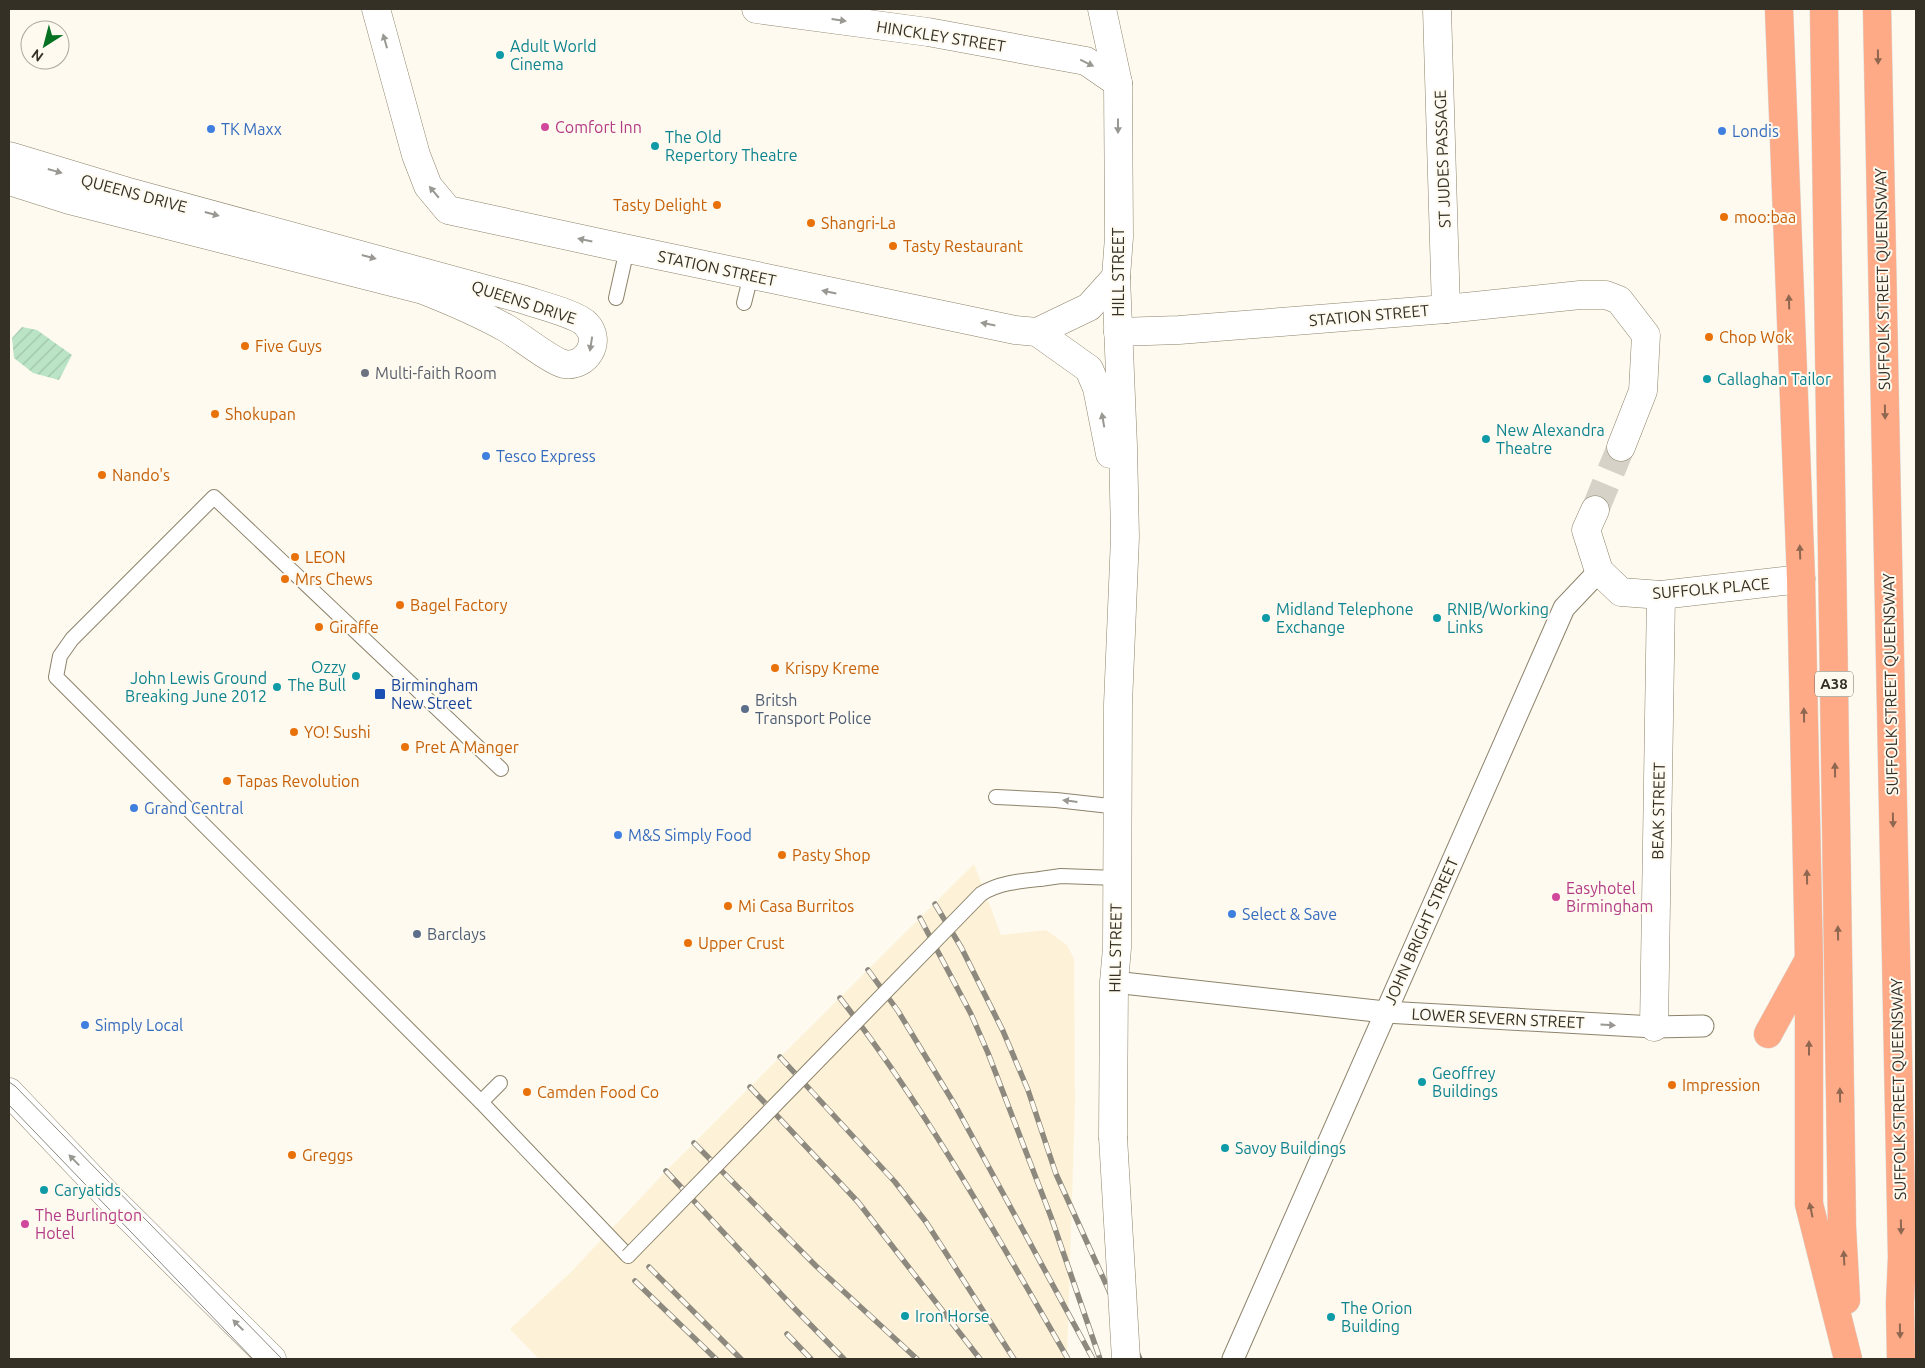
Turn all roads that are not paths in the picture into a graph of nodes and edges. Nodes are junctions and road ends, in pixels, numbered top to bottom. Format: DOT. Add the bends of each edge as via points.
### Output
graph roads {
  1 [pos="376,9"];
  2 [pos="756,9"];
  3 [pos="1102,9"];
  4 [pos="1437,9"];
  5 [pos="1779,9"];
  6 [pos="1824,9"];
  7 [pos="1877,9"];
  8 [pos="1118,83"];
  9 [pos="9,156"];
  10 [pos="9,182"];
  11 [pos="627,249"];
  12 [pos="751,275"];
  13 [pos="1116,277"];
  14 [pos="616,298"];
  15 [pos="744,303"];
  16 [pos="1446,309"];
  17 [pos="1036,332"];
  18 [pos="1118,332"];
  19 [pos="1621,447"];
  20 [pos="1595,510"];
  21 [pos="1125,537"];
  22 [pos="1599,571"];
  23 [pos="1801,579"];
  24 [pos="1661,596"];
  25 [pos="501,769"];
  26 [pos="996,798"];
  27 [pos="1118,807"];
  28 [pos="1117,878"];
  29 [pos="1809,961"];
  30 [pos="1114,982"];
  31 [pos="1385,1012"];
  32 [pos="1703,1026"];
  33 [pos="1654,1027"];
  34 [pos="1768,1034"];
  35 [pos="500,1083"];
  36 [pos="9,1092"];
  37 [pos="481,1102"];
  38 [pos="1916,1258"];
  39 [pos="1900,1303"];
  40 [pos="272,1359"];
  41 [pos="1126,1359"];
  42 [pos="1233,1359"];
  43 [pos="1848,1359"];
  44 [pos="1901,1359"];
  11 -- 1 [label="street, STATION STREET, one-way" via="448,210 428,186 416,154"];
  2 -- 8 [label="street, HINCKLEY STREET, one-way" via="928,32 1086,61"];
  3 -- 8 [label="street, HILL STREET"];
  4 -- 16 [label="street, ST JUDES PASSAGE"];
  23 -- 5 [label="highway, one-way"];
  43 -- 6 [label="highway, A38, one-way" via="1842,1217"];
  7 -- 39 [label="highway, SUFFOLK STREET QUEENSWAY, one-way"];
  8 -- 13 [label="street, HILL STREET, one-way" via="1119,237"];
  9 -- 10 [label="street, QUEENS DRIVE, one-way" via="124,191 522,299 581,320 592,335 591,350 577,363 558,362 461,304 422,290"];
  11 -- 12 [label="street, STATION STREET"];
  11 -- 14 [label="lane"];
  12 -- 15 [label="lane"];
  17 -- 12 [label="street, STATION STREET, one-way"];
  13 -- 17 [label="street" via="1088,307"];
  13 -- 18 [label="street, HILL STREET"];
  16 -- 18 [label="street, STATION STREET"];
  16 -- 19 [label="street, STATION STREET" via="1580,295 1606,295 1619,300 1646,335 1643,391"];
  21 -- 17 [label="street, HILL STREET, one-way" via="1097,388 1089,370"];
  18 -- 21 [label="street, HILL STREET"];
  20 -- 22 [label="street" via="1586,530"];
  21 -- 27 [label="street, HILL STREET" via="1118,704"];
  22 -- 24 [label="street, SUFFOLK PLACE" via="1621,592"];
  22 -- 31 [label="street, JOHN BRIGHT STREET" via="1564,608"];
  23 -- 24 [label="street, SUFFOLK PLACE"];
  29 -- 23 [label="highway, one-way"];
  24 -- 33 [label="street, BEAK STREET"];
  25 -- 37 [label="lane" via="214,497 72,639 60,656 56,677"];
  27 -- 26 [label="lane, one-way"];
  27 -- 28 [label="street, HILL STREET"];
  28 -- 30 [label="street, HILL STREET"];
  28 -- 37 [label="lane, bridge" via="1040,878 1018,881 980,894 628,1256"];
  29 -- 34 [label="highway"];
  43 -- 29 [label="highway, one-way" via="1809,1204"];
  30 -- 31 [label="street, LOWER SEVERN STREET"];
  30 -- 41 [label="street, HILL STREET, bridge" via="1113,1136"];
  31 -- 33 [label="street, LOWER SEVERN STREET, one-way"];
  31 -- 42 [label="street, JOHN BRIGHT STREET"];
  32 -- 33 [label="street, LOWER SEVERN STREET"];
  35 -- 37 [label="lane"];
  40 -- 36 [label="street, one-way" via="111,1200"];
  38 -- 39 [label="highway"];
  39 -- 44 [label="highway, SUFFOLK STREET QUEENSWAY, one-way"];
}
